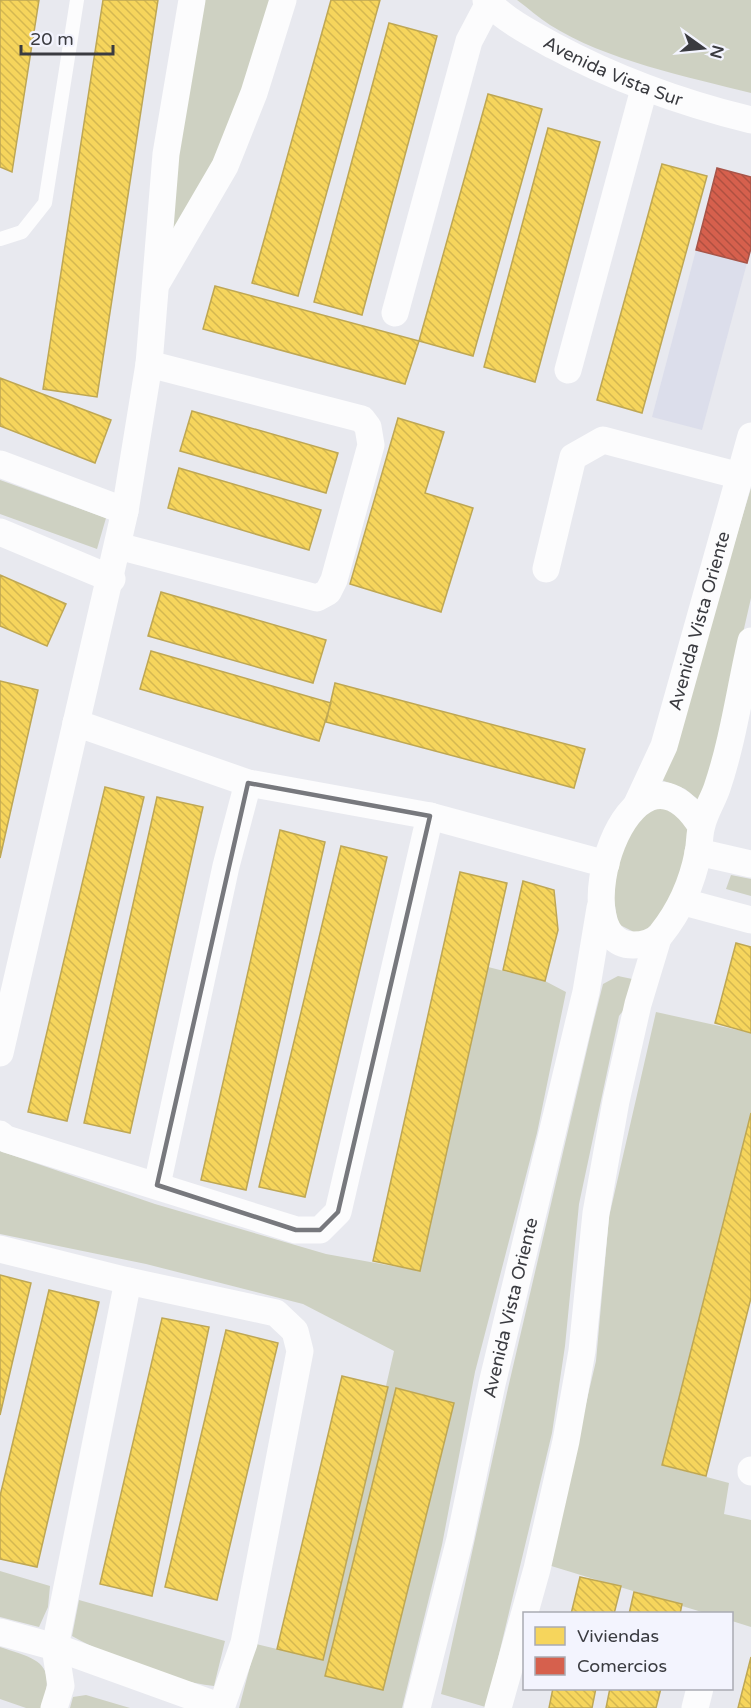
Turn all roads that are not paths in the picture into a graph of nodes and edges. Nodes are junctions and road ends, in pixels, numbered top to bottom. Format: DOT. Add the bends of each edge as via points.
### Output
graph roads {
  1 [pos="76,0"];
  2 [pos="192,0"];
  3 [pos="283,0"];
  4 [pos="488,1"];
  5 [pos="644,89"];
  6 [pos="751,120"];
  7 [pos="0,239"];
  8 [pos="153,290"];
  9 [pos="395,313"];
  10 [pos="149,364"];
  11 [pos="568,370"];
  12 [pos="751,436"];
  13 [pos="0,464"];
  14 [pos="740,477"];
  15 [pos="125,512"];
  16 [pos="0,532"];
  17 [pos="118,546"];
  18 [pos="546,569"];
  19 [pos="112,579"];
  20 [pos="751,641"];
  21 [pos="76,723"];
  22 [pos="248,783"];
  23 [pos="637,804"];
  24 [pos="430,816"];
  25 [pos="701,826"];
  26 [pos="699,852"];
  27 [pos="606,864"];
  28 [pos="751,864"];
  29 [pos="684,902"];
  30 [pos="600,908"];
  31 [pos="751,920"];
  32 [pos="658,938"];
  33 [pos="0,1053"];
  34 [pos="0,1134"];
  35 [pos="158,1185"];
  36 [pos="0,1249"];
  37 [pos="129,1281"];
  38 [pos="525,1612"];
  39 [pos="523,1619"];
  40 [pos="0,1632"];
  41 [pos="55,1647"];
  42 [pos="700,1690"];
  43 [pos="54,1708"];
  44 [pos="221,1708"];
  45 [pos="417,1708"];
  46 [pos="498,1708"];
  47 [pos="695,1708"];
  1 -- 7 [label="lane" via="45,203 22,232"];
  2 -- 8 [label="street" via="166,154"];
  3 -- 8 [label="street" via="254,93 225,166"];
  4 -- 5 [label="street, Avenida Vista Sur" via="502,15 552,45"];
  4 -- 9 [label="street" via="469,41"];
  5 -- 6 [label="street, Avenida Vista Sur"];
  5 -- 11 [label="street"];
  8 -- 10 [label="street"];
  10 -- 15 [label="street"];
  10 -- 17 [label="street" via="362,419 368,426 371,446 334,580 328,592 317,598"];
  12 -- 14 [label="street, Avenida Vista Oriente"];
  13 -- 15 [label="street"];
  14 -- 18 [label="street" via="603,440 573,457"];
  14 -- 23 [label="street, Avenida Vista Oriente" via="664,746"];
  15 -- 17 [label="street"];
  16 -- 19 [label="street"];
  17 -- 19 [label="street"];
  19 -- 21 [label="street"];
  20 -- 25 [label="street" via="718,787"];
  21 -- 22 [label="street"];
  21 -- 33 [label="street"];
  22 -- 24 [label="street"];
  22 -- 35 [label="street" via="226,866"];
  23 -- 25 [label="street" via="653,797 671,798 690,808"];
  23 -- 27 [label="street, Avenida Vista Oriente" via="624,817"];
  24 -- 27 [label="street"];
  24 -- 35 [label="street" via="338,1212 320,1230 296,1230"];
  25 -- 26 [label="street"];
  26 -- 28 [label="street"];
  26 -- 29 [label="street"];
  27 -- 30 [label="street, Avenida Vista Oriente"];
  29 -- 31 [label="street"];
  29 -- 32 [label="street"];
  30 -- 32 [label="street" via="608,933 627,945 644,945"];
  30 -- 45 [label="street, Avenida Vista Oriente" via="588,984 492,1384 460,1539"];
  32 -- 38 [label="street" via="616,1101 596,1214 582,1351 566,1441"];
  34 -- 35 [label="street"];
  36 -- 37 [label="street"];
  37 -- 41 [label="street"];
  37 -- 44 [label="street" via="276,1312 295,1332 300,1351 244,1643"];
  39 -- 46 [label="street"];
  40 -- 41 [label="street"];
  41 -- 43 [label="street" via="60,1686"];
  41 -- 44 [label="street"];
  42 -- 47 [label="street"];
}
